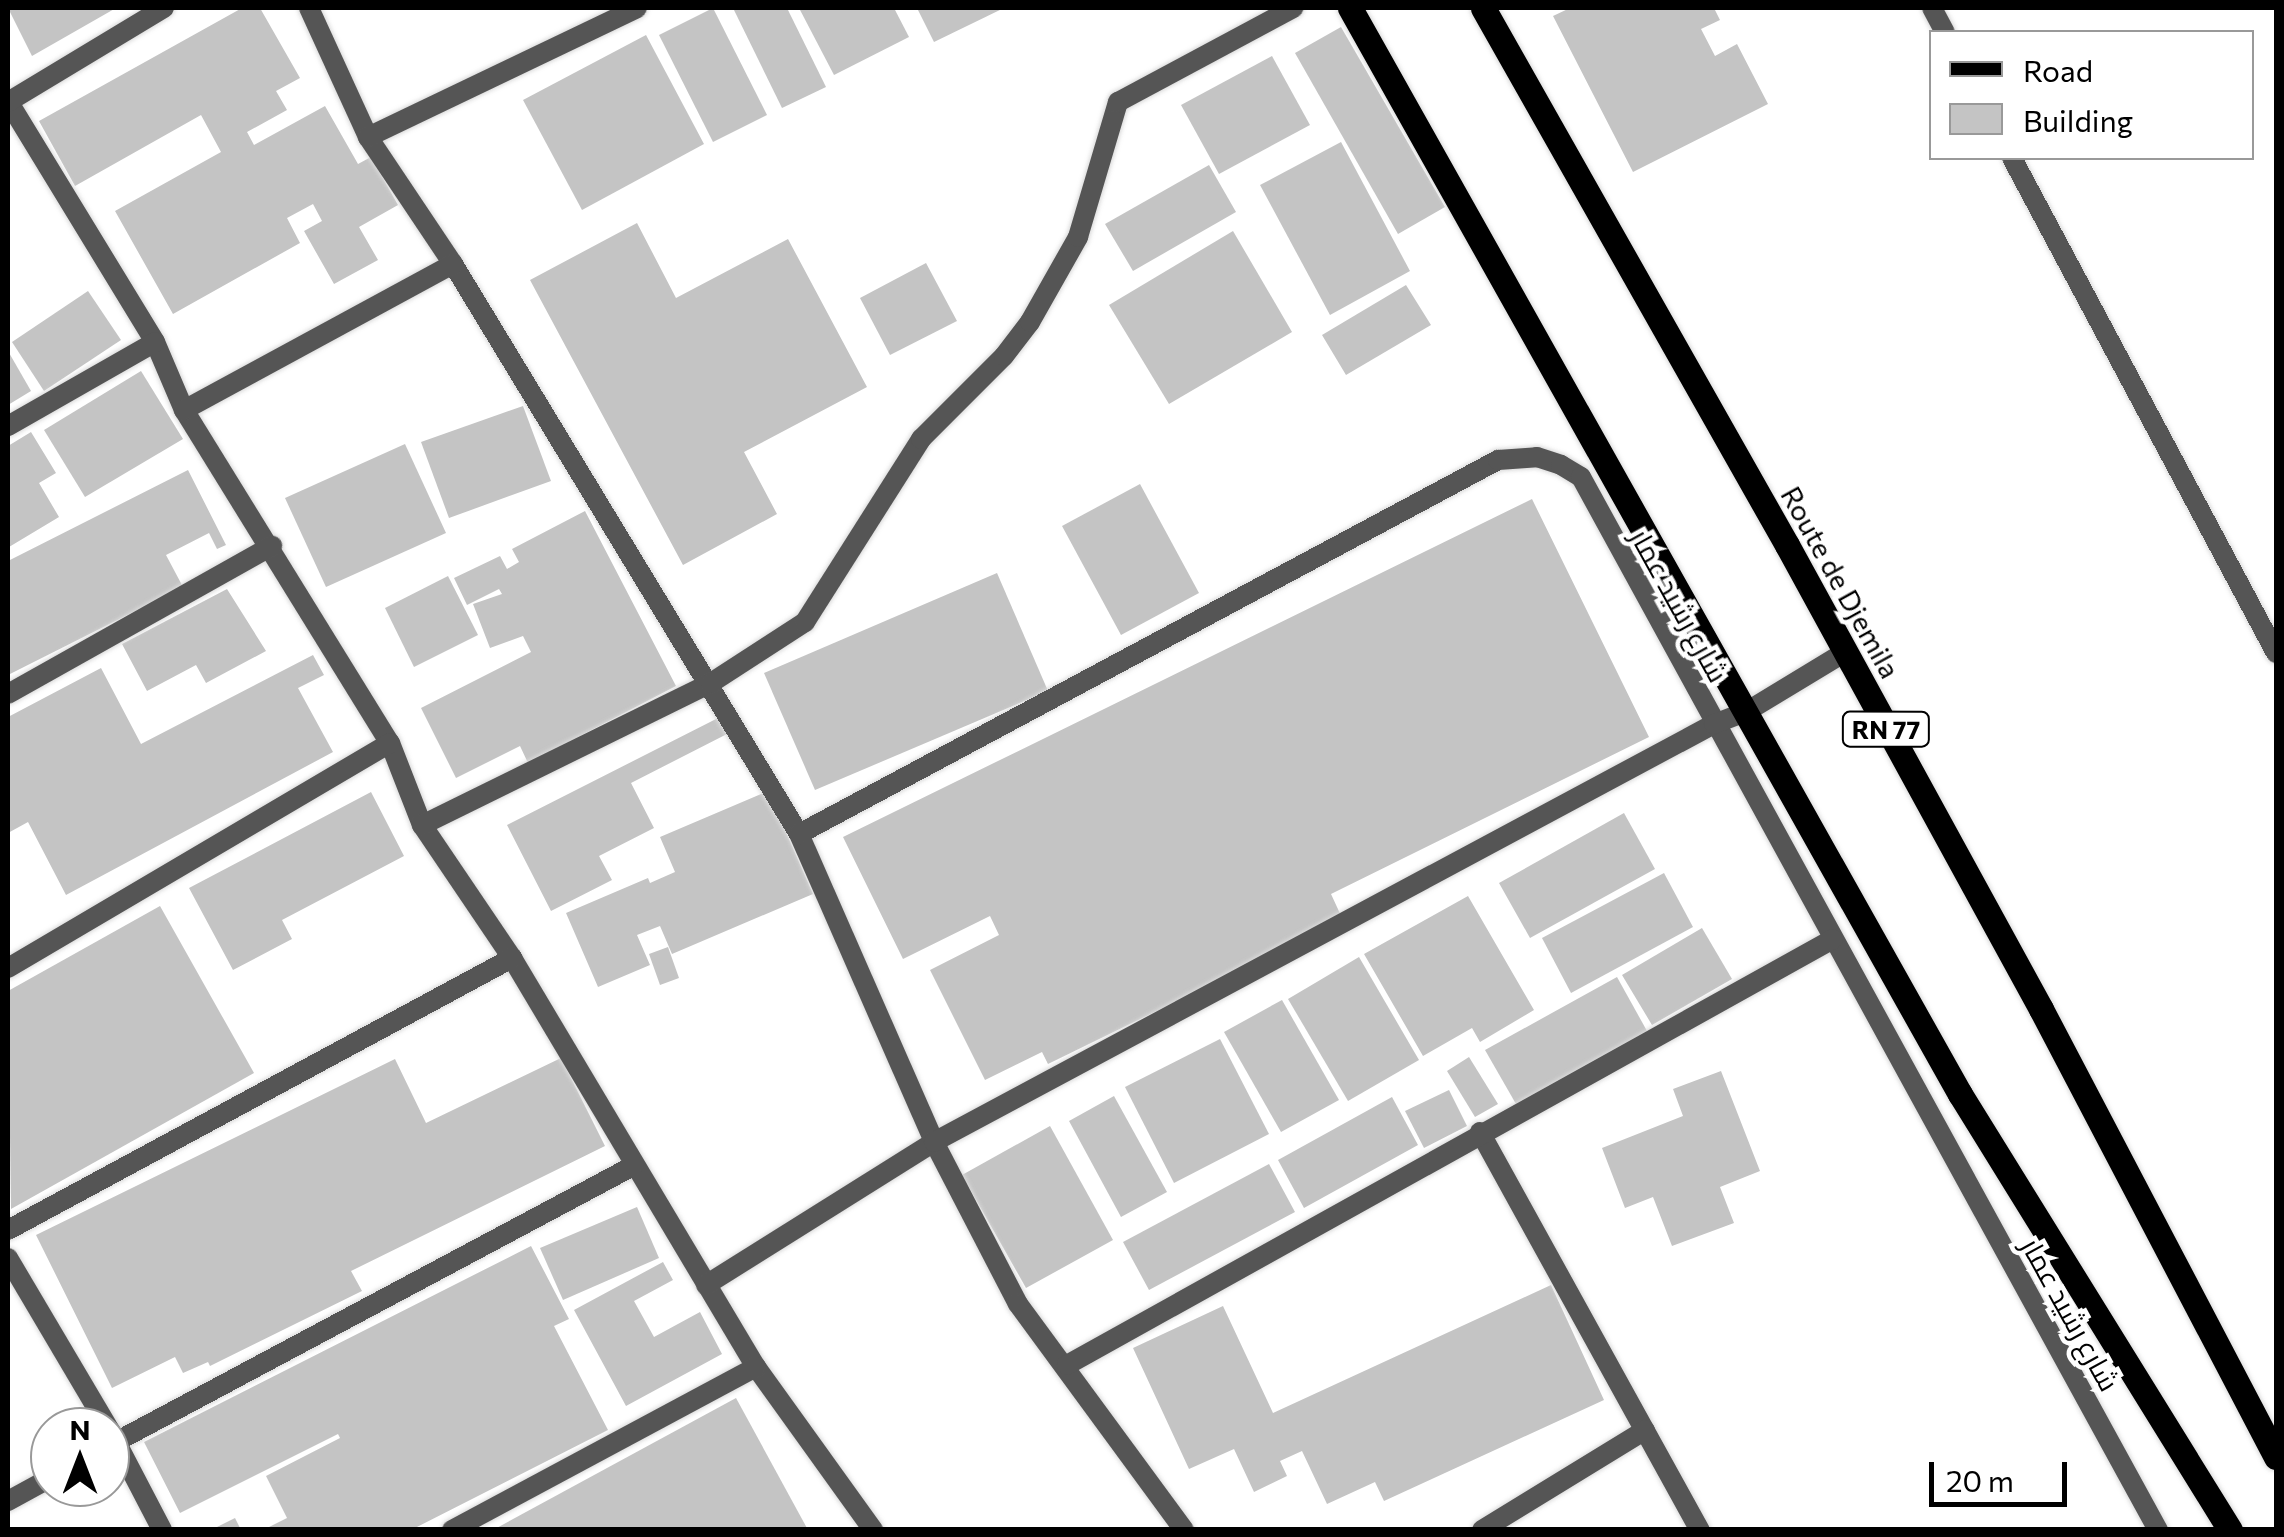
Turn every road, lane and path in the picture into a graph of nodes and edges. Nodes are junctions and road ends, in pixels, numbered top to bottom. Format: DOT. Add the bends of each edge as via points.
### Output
graph roads {
  1 [pos="164,8"];
  2 [pos="310,8"];
  3 [pos="636,8"];
  4 [pos="1294,8"];
  5 [pos="1350,8"];
  6 [pos="1483,8"];
  7 [pos="1932,8"];
  8 [pos="1945,30"];
  9 [pos="8,102"];
  10 [pos="368,137"];
  11 [pos="2013,160"];
  12 [pos="453,264"];
  13 [pos="155,342"];
  14 [pos="184,410"];
  15 [pos="8,426"];
  16 [pos="272,546"];
  17 [pos="1844,652"];
  18 [pos="2276,653"];
  19 [pos="710,683"];
  20 [pos="8,694"];
  21 [pos="1746,712"];
  22 [pos="1714,724"];
  23 [pos="390,743"];
  24 [pos="422,825"];
  25 [pos="799,834"];
  26 [pos="1833,939"];
  27 [pos="512,958"];
  28 [pos="8,968"];
  29 [pos="1480,1132"];
  30 [pos="934,1142"];
  31 [pos="633,1166"];
  32 [pos="8,1230"];
  33 [pos="8,1258"];
  34 [pos="706,1284"];
  35 [pos="1067,1365"];
  36 [pos="756,1367"];
  37 [pos="94,1407"];
  38 [pos="130,1426"];
  39 [pos="1645,1430"];
  40 [pos="2276,1456"];
  41 [pos="130,1471"];
  42 [pos="30,1489"];
  43 [pos="8,1501"];
  44 [pos="162,1530"];
  45 [pos="452,1530"];
  46 [pos="873,1530"];
  47 [pos="1184,1530"];
  48 [pos="1482,1530"];
  49 [pos="1700,1530"];
  50 [pos="2158,1530"];
  51 [pos="2230,1530"];
  1 -- 9 [label="street"];
  2 -- 10 [label="street"];
  3 -- 10 [label="street"];
  4 -- 19 [label="street" via="1118,102 1078,237 1030,322 921,438 805,622"];
  5 -- 21 [label="main road"];
  6 -- 17 [label="main road, Route de Djemila / RN 77"];
  7 -- 8 [label="street"];
  9 -- 13 [label="street"];
  10 -- 12 [label="street"];
  11 -- 18 [label="street"];
  12 -- 14 [label="street"];
  12 -- 19 [label="street"];
  13 -- 14 [label="street"];
  13 -- 15 [label="street"];
  14 -- 16 [label="street"];
  16 -- 20 [label="street"];
  16 -- 23 [label="street"];
  17 -- 21 [label="street"];
  17 -- 40 [label="main road, Route de Djemila / RN 77"];
  19 -- 24 [label="street"];
  19 -- 25 [label="street"];
  21 -- 22 [label="street"];
  21 -- 51 [label="main road" via="1960,1094"];
  22 -- 25 [label="street, شارع رشيد عمار" via="1580,477 1537,457 1498,460"];
  22 -- 26 [label="street, شارع رشيد عمار"];
  22 -- 30 [label="street"];
  23 -- 24 [label="street"];
  23 -- 28 [label="street"];
  24 -- 27 [label="street"];
  25 -- 30 [label="street"];
  26 -- 29 [label="street"];
  26 -- 50 [label="street, شارع رشيد عمار"];
  27 -- 31 [label="street"];
  27 -- 32 [label="street"];
  29 -- 35 [label="street"];
  29 -- 39 [label="street"];
  30 -- 34 [label="street"];
  30 -- 35 [label="street" via="1018,1304"];
  31 -- 34 [label="street"];
  31 -- 38 [label="street"];
  33 -- 37 [label="street"];
  34 -- 36 [label="street"];
  35 -- 47 [label="street"];
  36 -- 45 [label="street"];
  36 -- 46 [label="street"];
  39 -- 48 [label="street"];
  39 -- 49 [label="street"];
  41 -- 44 [label="street"];
  42 -- 43 [label="street"];
}
